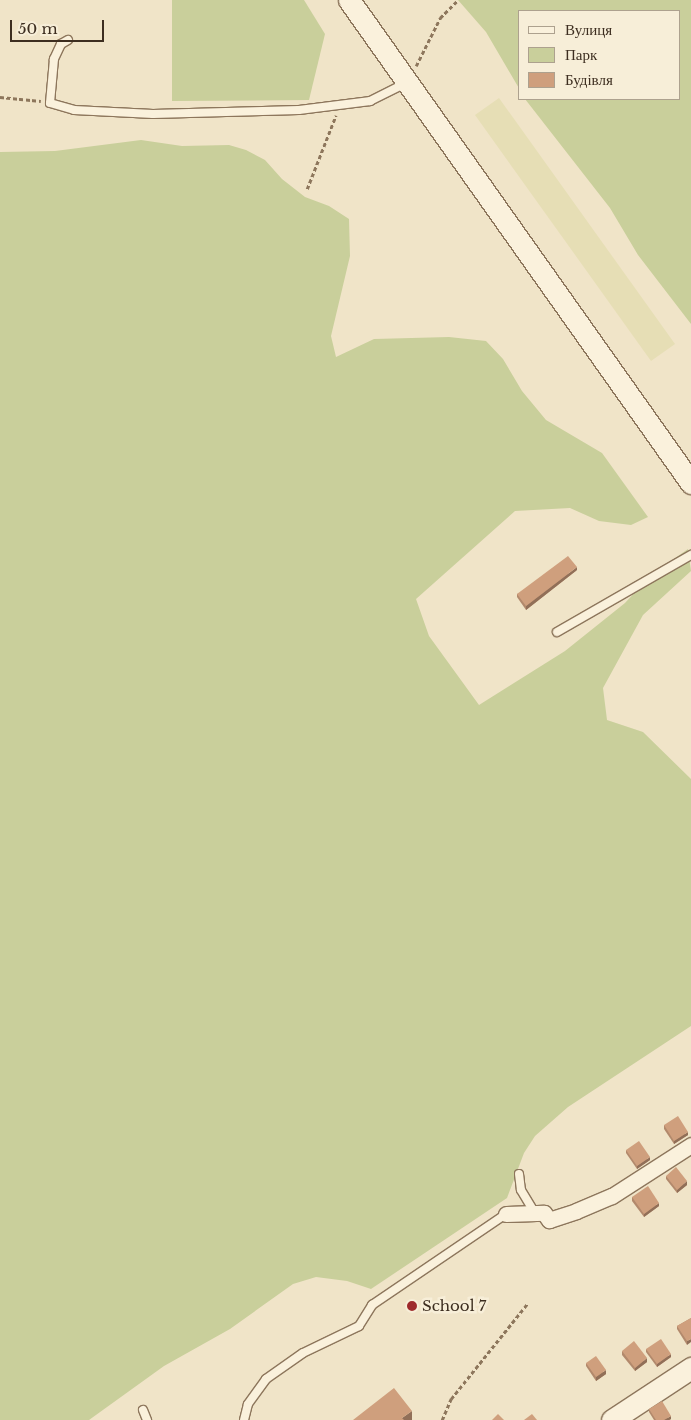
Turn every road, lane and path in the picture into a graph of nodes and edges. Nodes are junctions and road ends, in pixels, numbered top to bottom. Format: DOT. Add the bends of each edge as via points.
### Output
graph roads {
  1 [pos="349,0"];
  2 [pos="458,0"];
  3 [pos="68,40"];
  4 [pos="407,82"];
  5 [pos="0,97"];
  6 [pos="50,103"];
  7 [pos="342,106"];
  8 [pos="307,189"];
  9 [pos="691,483"];
  10 [pos="691,555"];
  11 [pos="557,632"];
  12 [pos="691,1146"];
  13 [pos="519,1174"];
  14 [pos="535,1213"];
  15 [pos="506,1214"];
  16 [pos="528,1303"];
  17 [pos="691,1368"];
  18 [pos="143,1410"];
  19 [pos="147,1420"];
  20 [pos="244,1420"];
  21 [pos="442,1420"];
  22 [pos="612,1420"];
  1 -- 4 [label="street"];
  2 -- 4 [label="path" via="440,18"];
  3 -- 6 [label="lane" via="61,44 54,59"];
  4 -- 7 [label="lane" via="370,101"];
  4 -- 9 [label="street"];
  5 -- 6 [label="path" via="19,96"];
  6 -- 7 [label="lane" via="104,113 153,114"];
  7 -- 8 [label="path" via="323,141"];
  10 -- 11 [label="lane"];
  12 -- 14 [label="street" via="612,1196 549,1220 544,1213"];
  13 -- 14 [label="lane" via="521,1190"];
  14 -- 15 [label="street"];
  15 -- 20 [label="lane" via="372,1306 359,1326 303,1353 266,1379 248,1404"];
  16 -- 21 [label="path" via="451,1399"];
  17 -- 22 [label="street"];
  18 -- 19 [label="lane"];
}
